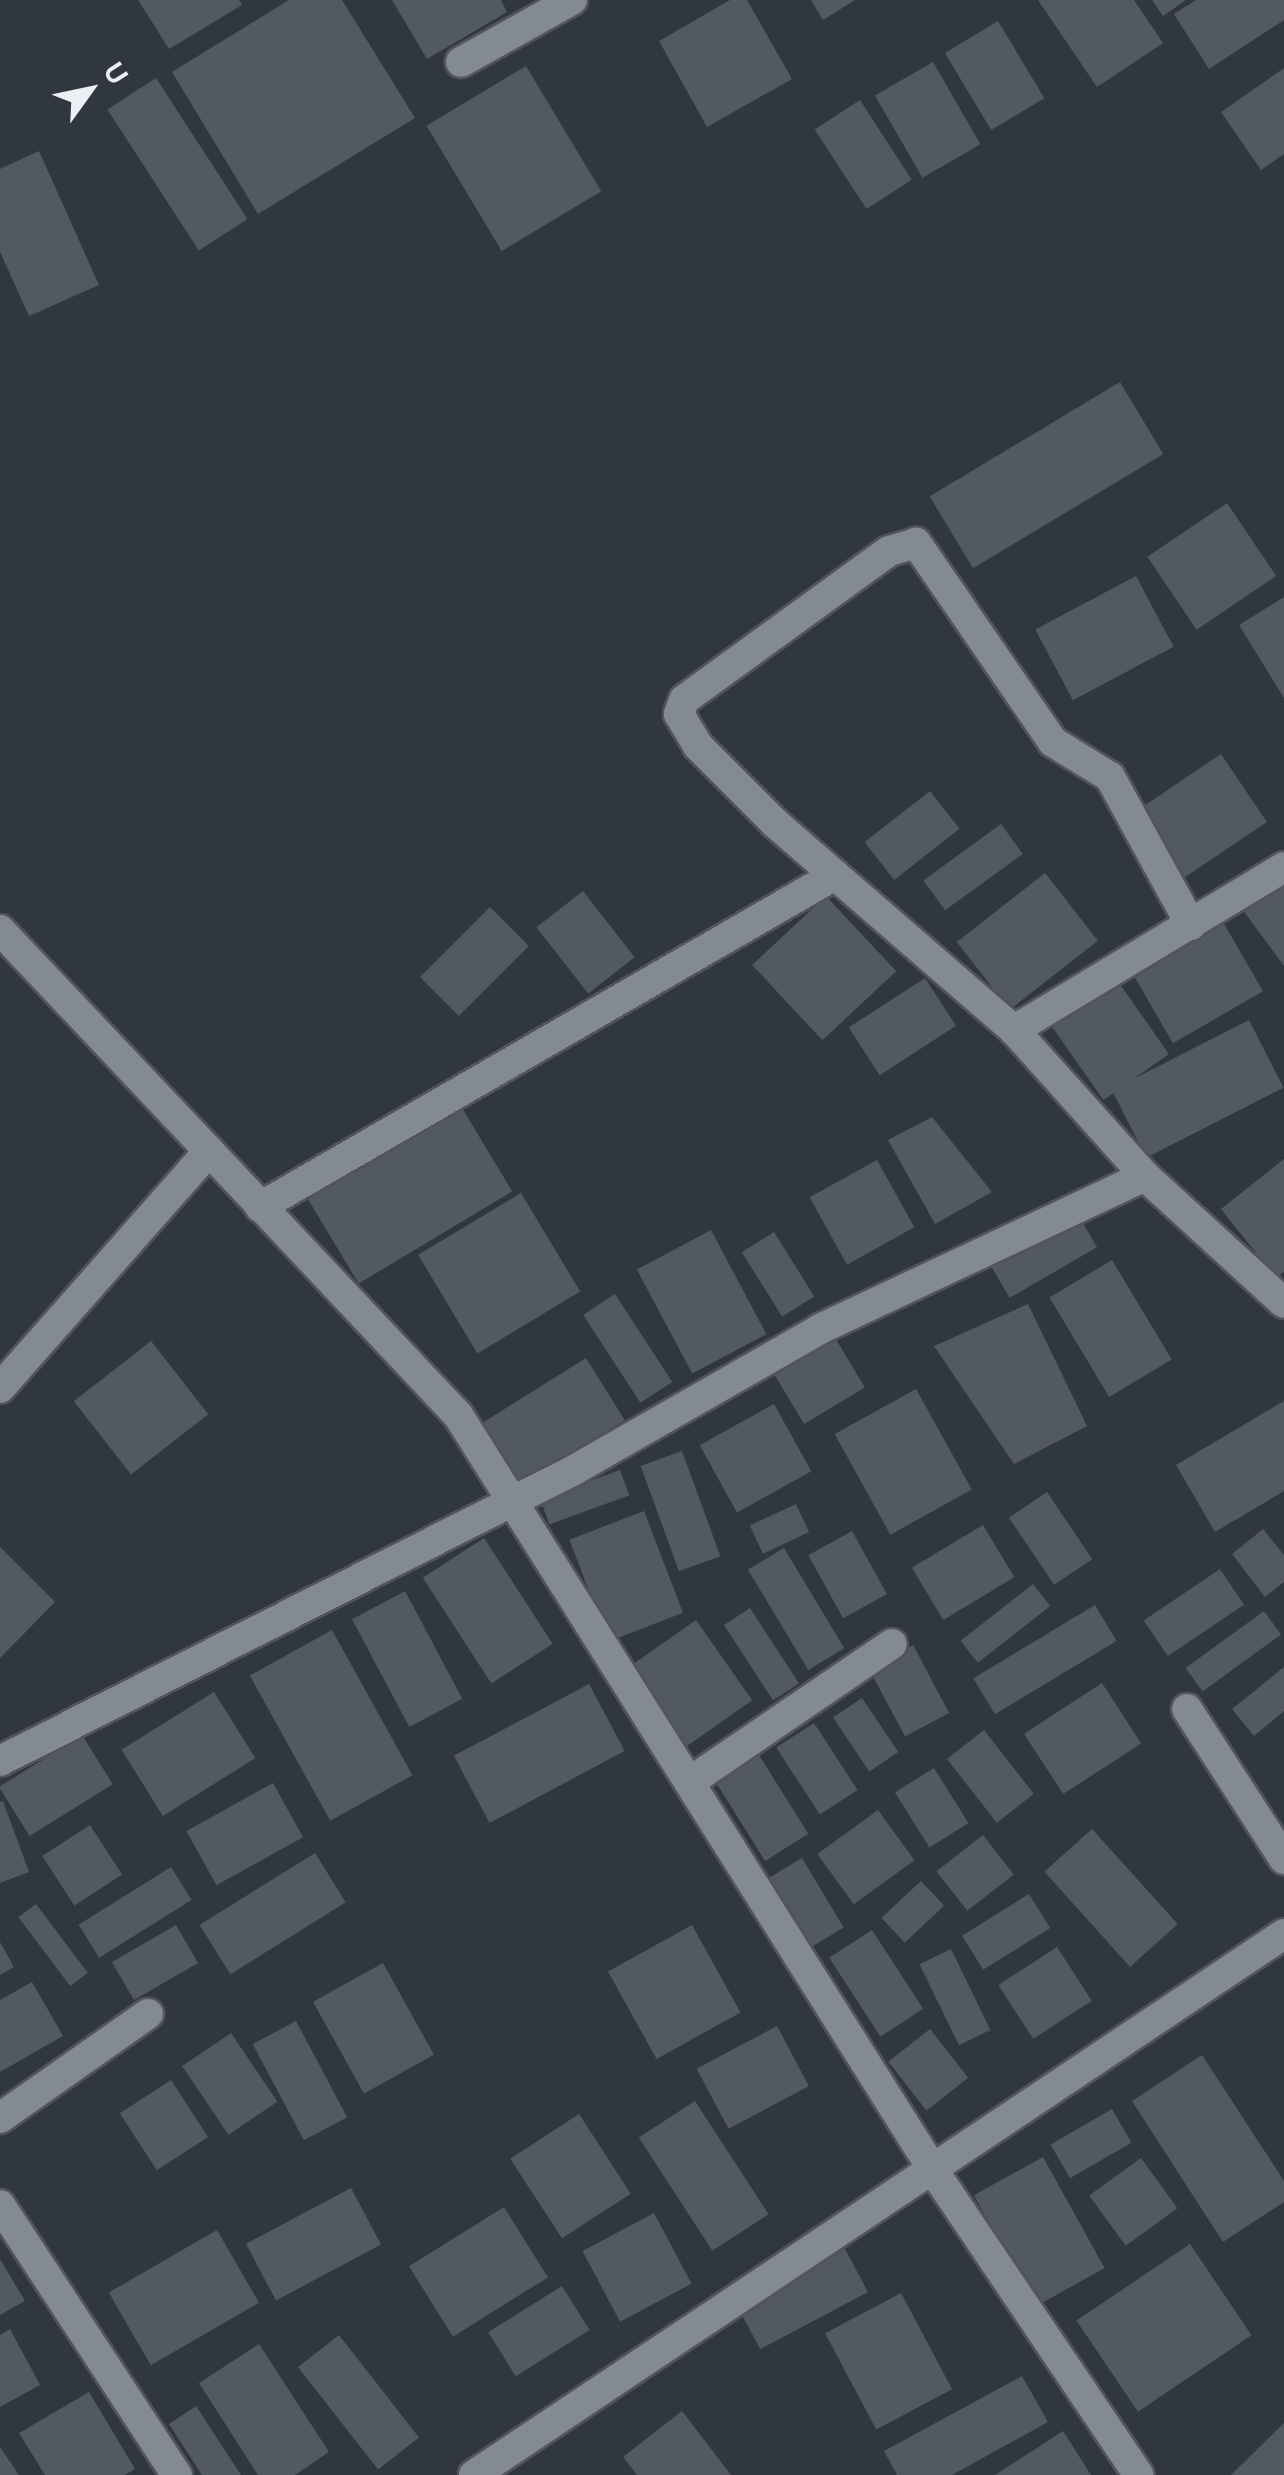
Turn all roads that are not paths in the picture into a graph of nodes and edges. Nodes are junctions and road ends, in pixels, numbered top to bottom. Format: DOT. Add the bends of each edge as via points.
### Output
graph roads {
  1 [pos="572,0"];
  2 [pos="461,62"];
  3 [pos="1284,867"];
  4 [pos="836,875"];
  5 [pos="1191,925"];
  6 [pos="0,930"];
  7 [pos="1014,1030"];
  8 [pos="208,1151"];
  9 [pos="1145,1176"];
  10 [pos="260,1207"];
  11 [pos="1284,1302"];
  12 [pos="0,1388"];
  13 [pos="509,1500"];
  14 [pos="892,1644"];
  15 [pos="1187,1710"];
  16 [pos="0,1761"];
  17 [pos="690,1782"];
  18 [pos="1284,1859"];
  19 [pos="1284,1934"];
  20 [pos="148,2014"];
  21 [pos="0,2118"];
  22 [pos="935,2173"];
  23 [pos="0,2204"];
  24 [pos="177,2475"];
  25 [pos="474,2475"];
  26 [pos="1139,2475"];
  1 -- 2 [label="street"];
  3 -- 5 [label="street"];
  4 -- 5 [label="street" via="698,746 679,714 684,700 710,680 889,551 916,543 1053,742 1110,777"];
  4 -- 7 [label="street"];
  4 -- 10 [label="street"];
  5 -- 7 [label="street"];
  6 -- 8 [label="street"];
  7 -- 9 [label="street"];
  8 -- 10 [label="street"];
  8 -- 12 [label="street"];
  9 -- 11 [label="street"];
  9 -- 13 [label="street" via="822,1328 574,1470"];
  10 -- 13 [label="street" via="458,1415"];
  13 -- 16 [label="street"];
  13 -- 17 [label="street"];
  14 -- 17 [label="street"];
  15 -- 18 [label="street"];
  17 -- 22 [label="street"];
  19 -- 22 [label="street"];
  20 -- 21 [label="street"];
  22 -- 25 [label="street"];
  22 -- 26 [label="street"];
  23 -- 24 [label="street"];
}
